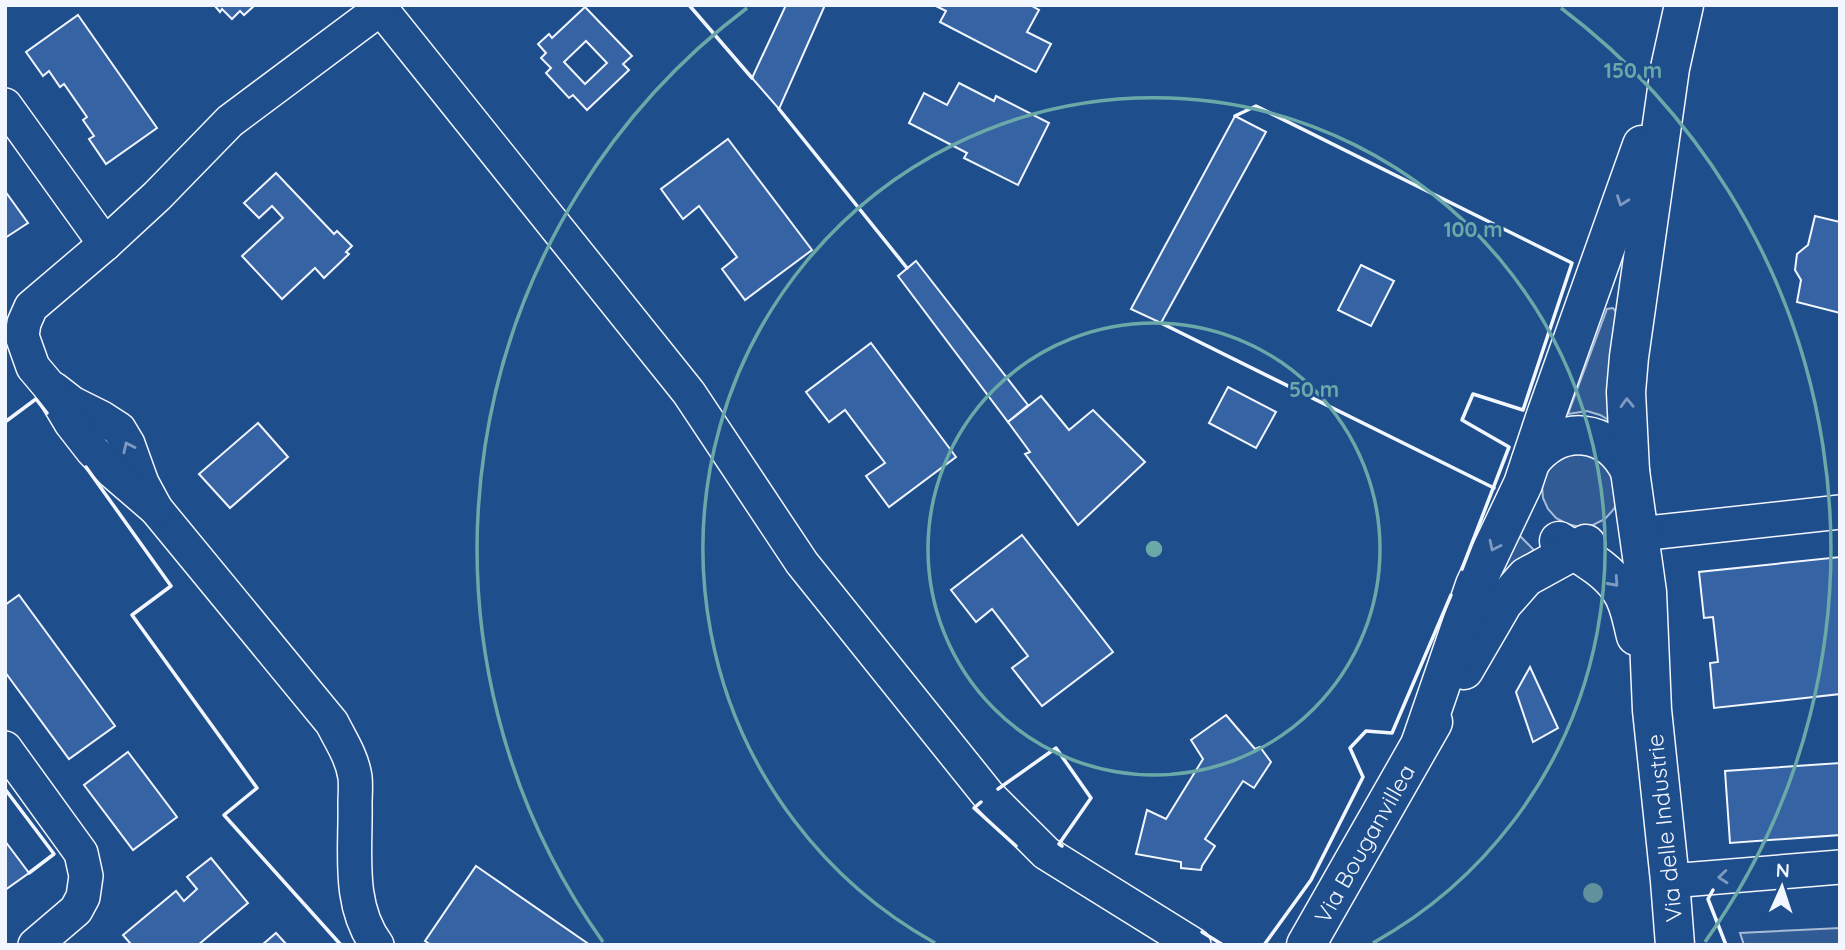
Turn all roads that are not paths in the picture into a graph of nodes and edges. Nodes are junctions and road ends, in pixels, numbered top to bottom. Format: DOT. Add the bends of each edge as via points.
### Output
graph roads {
  1 [pos="1684,5"];
  2 [pos="379,7"];
  3 [pos="1670,68"];
  4 [pos="5,105"];
  5 [pos="105,244"];
  6 [pos="1527,473"];
  7 [pos="1632,483"];
  8 [pos="1840,512"];
  9 [pos="1639,534"];
  10 [pos="1573,545"];
  11 [pos="1652,710"];
  12 [pos="1421,742"];
  13 [pos="5,748"];
  14 [pos="1840,867"];
  15 [pos="1670,881"];
  16 [pos="35,945"];
  17 [pos="377,945"];
  18 [pos="1194,945"];
  19 [pos="1306,945"];
  20 [pos="1675,945"];
  1 -- 3 [label="main road"];
  2 -- 5 [label="street" via="230,121"];
  2 -- 18 [label="street" via="689,393 802,563 989,796 1046,853"];
  3 -- 6 [label="main road, one-way"];
  7 -- 3 [label="main road, one-way" via="1626,392 1629,357"];
  4 -- 5 [label="street"];
  5 -- 17 [label="street" via="31,307 22,336 26,350 33,367 92,450 156,509 332,723 355,779 356,886 360,914"];
  6 -- 7 [label="main road" via="1548,444 1584,435 1617,451"];
  6 -- 10 [label="main road" via="1524,499 1528,513 1546,535"];
  6 -- 12 [label="main road, one-way" via="1475,585"];
  7 -- 9 [label="main road"];
  7 -- 10 [label="main road" via="1626,518 1618,528 1598,541"];
  8 -- 9 [label="street"];
  9 -- 11 [label="main road" via="1647,592"];
  10 -- 11 [label="main road, one-way" via="1621,590"];
  10 -- 12 [label="main road" via="1526,577 1503,603"];
  11 -- 15 [label="main road, Via delle Industrie"];
  12 -- 19 [label="main road, Via Bouganvillea"];
  13 -- 16 [label="street" via="80,853 86,876 76,910"];
  14 -- 15 [label="street, one-way"];
  15 -- 20 [label="main road, Via delle Industrie"];
}
